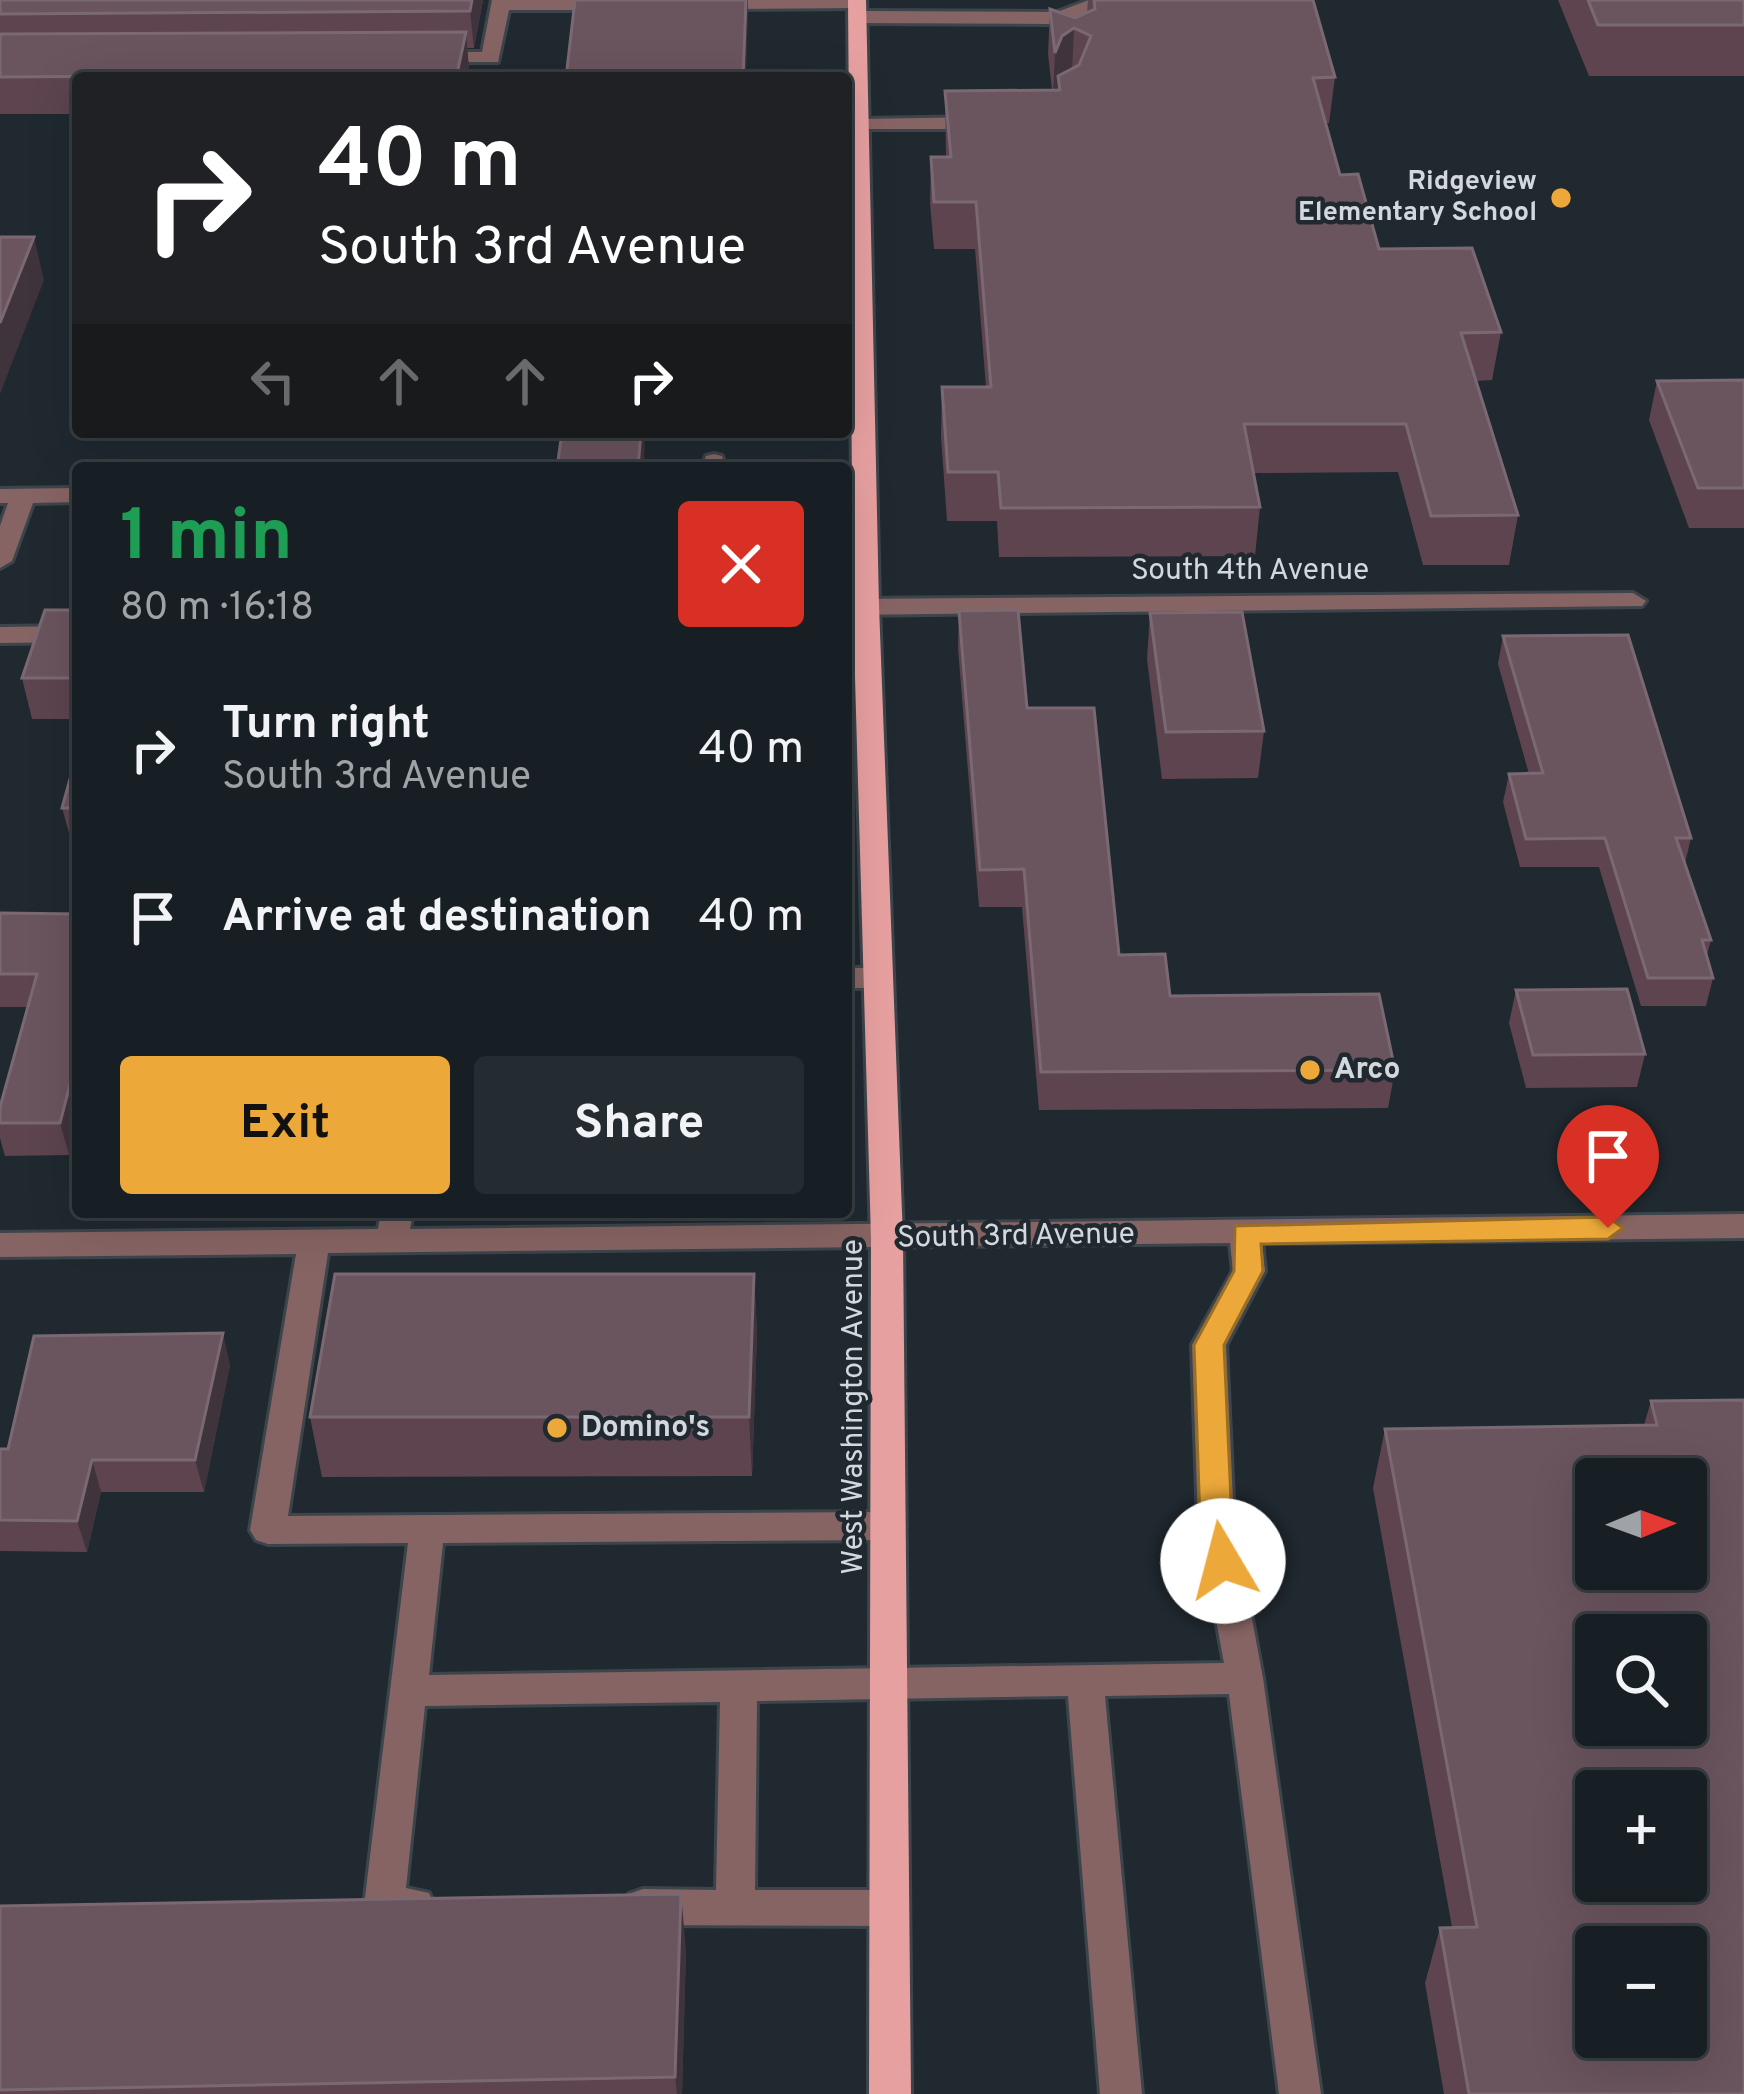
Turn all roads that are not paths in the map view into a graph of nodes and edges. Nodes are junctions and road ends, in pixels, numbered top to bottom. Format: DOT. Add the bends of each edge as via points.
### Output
graph roads {
  1 [pos="1106,0"];
  2 [pos="501,2"];
  3 [pos="692,3"];
  4 [pos="644,4"];
  5 [pos="857,7"];
  6 [pos="1059,17"];
  7 [pos="1070,53"];
  8 [pos="398,58"];
  9 [pos="1012,123"];
  10 [pos="859,125"];
  11 [pos="72,495"];
  12 [pos="12,496"];
  13 [pos="0,561"];
  14 [pos="1634,601"];
  15 [pos="856,606"];
  16 [pos="0,634"];
  17 [pos="72,634"];
  18 [pos="852,978"];
  19 [pos="878,978"];
  20 [pos="1744,1226"];
  21 [pos="394,1227"];
  22 [pos="1245,1233"];
  23 [pos="887,1239"];
  24 [pos="314,1243"];
  25 [pos="0,1245"];
  26 [pos="888,1526"];
  27 [pos="427,1529"];
  28 [pos="1245,1678"];
  29 [pos="1085,1682"];
  30 [pos="889,1686"];
  31 [pos="739,1687"];
  32 [pos="407,1691"];
  33 [pos="454,1906"];
  34 [pos="594,1907"];
  35 [pos="735,1908"];
  36 [pos="889,1908"];
  37 [pos="890,2094"];
  38 [pos="1121,2094"];
  39 [pos="1300,2094"];
  1 -- 6 [label="street"];
  2 -- 4 [label="street"];
  2 -- 8 [label="street" via="491,58"];
  3 -- 5 [label="street"];
  5 -- 6 [label="street"];
  5 -- 10 [label="main road, West Washington Avenue"];
  6 -- 7 [label="street"];
  9 -- 10 [label="street"];
  10 -- 15 [label="main road, West Washington Avenue"];
  11 -- 12 [label="street"];
  12 -- 13 [label="street"];
  14 -- 15 [label="street, South 4th Avenue"];
  15 -- 19 [label="main road, West Washington Avenue"];
  16 -- 17 [label="street"];
  18 -- 19 [label="street"];
  19 -- 23 [label="main road, West Washington Avenue"];
  20 -- 22 [label="street, South 3rd Avenue"];
  21 -- 23 [label="street, South 3rd Avenue"];
  21 -- 24 [label="street, South 3rd Avenue"];
  22 -- 23 [label="street, South 3rd Avenue"];
  22 -- 28 [label="street" via="1249,1271 1209,1345 1216,1522"];
  23 -- 26 [label="main road, West Washington Avenue"];
  24 -- 25 [label="street, South 3rd Avenue"];
  24 -- 27 [label="street" via="268,1530"];
  26 -- 27 [label="street"];
  26 -- 30 [label="main road, West Washington Avenue"];
  27 -- 32 [label="street"];
  28 -- 29 [label="street"];
  28 -- 39 [label="street"];
  29 -- 30 [label="street"];
  29 -- 38 [label="street"];
  30 -- 31 [label="street"];
  30 -- 36 [label="main road, West Washington Avenue"];
  31 -- 32 [label="street"];
  31 -- 35 [label="street"];
  32 -- 33 [label="street" via="384,1906"];
  34 -- 35 [label="street"];
  35 -- 36 [label="street"];
  36 -- 37 [label="main road, West Washington Avenue"];
}
